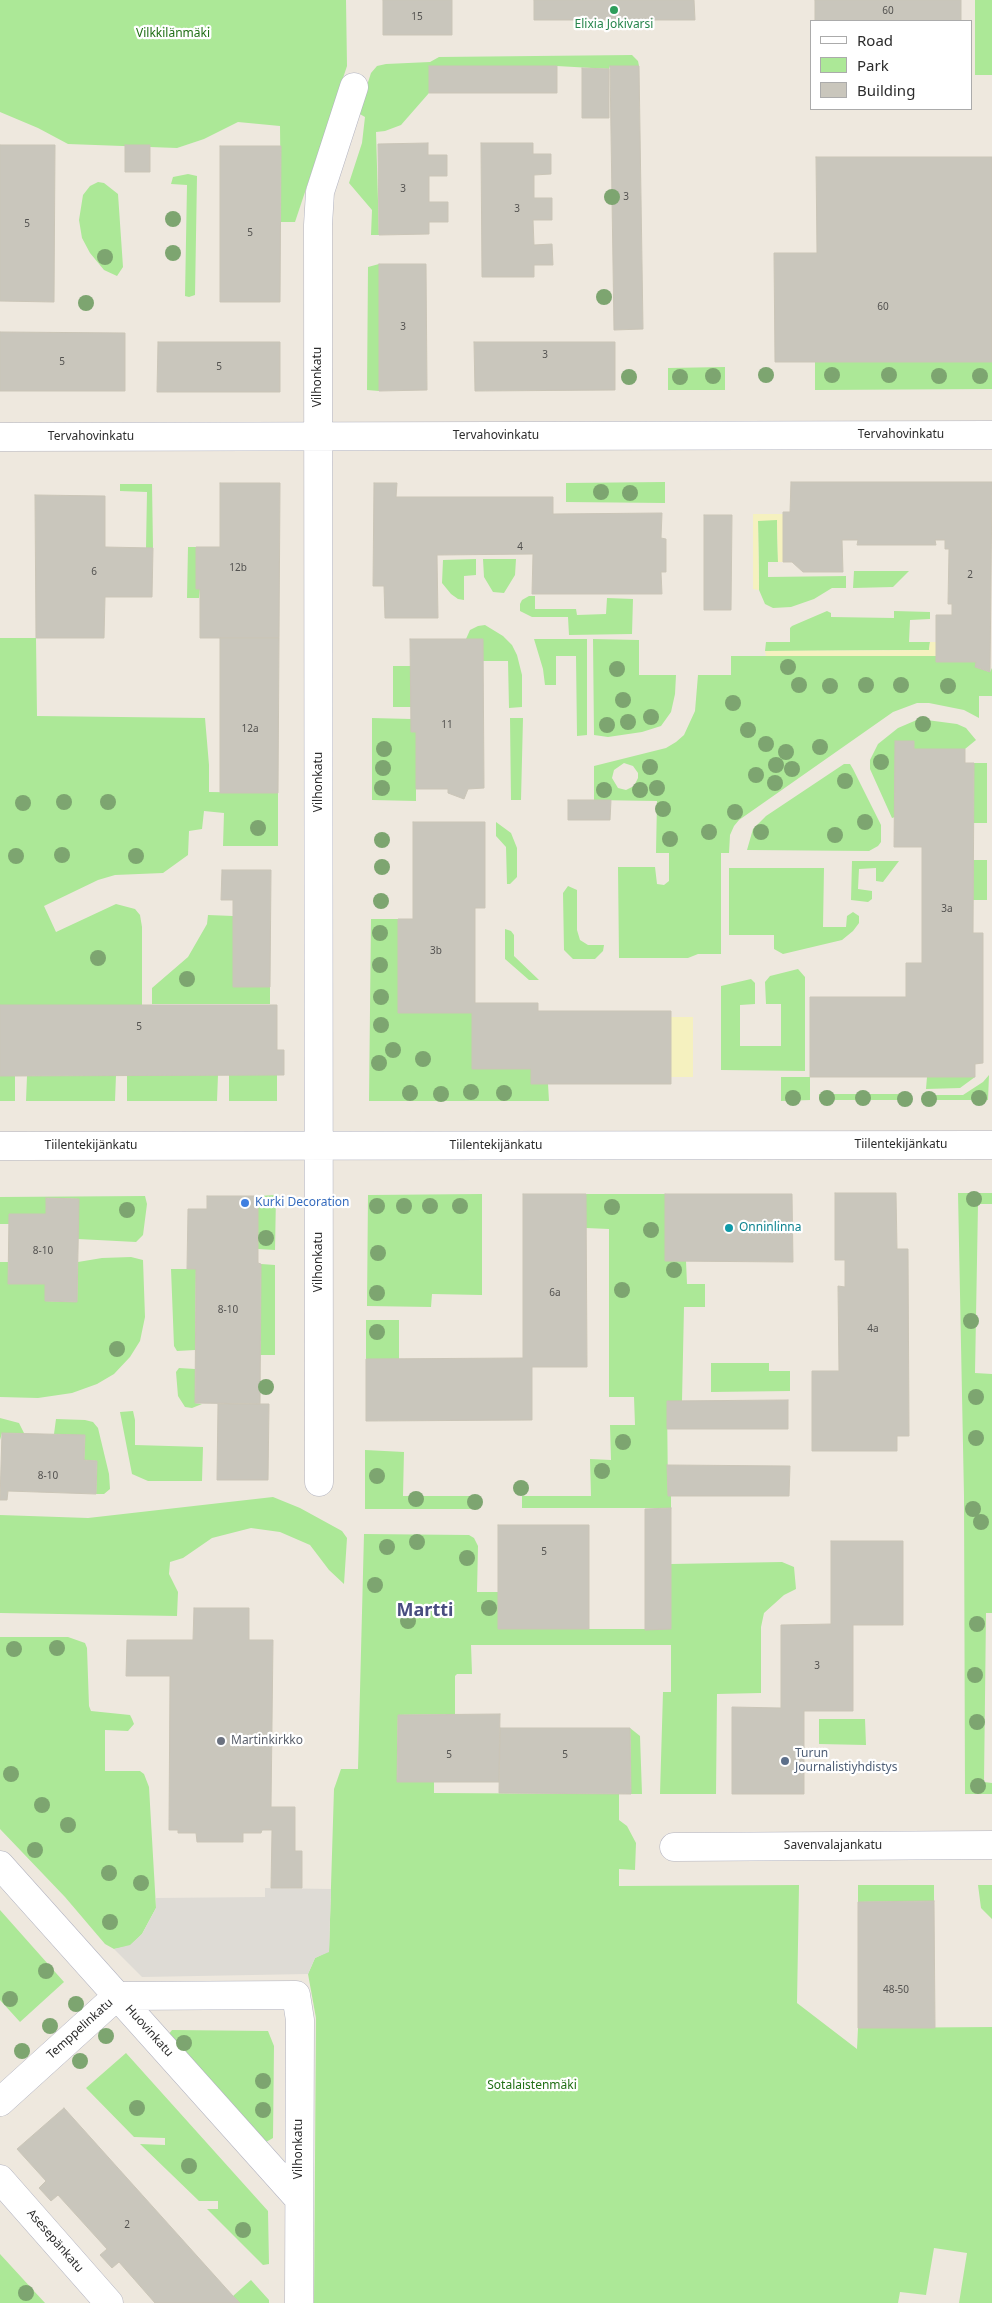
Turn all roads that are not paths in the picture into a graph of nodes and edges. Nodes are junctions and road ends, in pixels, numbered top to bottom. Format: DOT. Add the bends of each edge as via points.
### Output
graph roads {
  1 [pos="354,87"];
  2 [pos="992,435"];
  3 [pos="0,437"];
  4 [pos="318,437"];
  5 [pos="992,1145"];
  6 [pos="0,1146"];
  7 [pos="319,1146"];
  8 [pos="320,1482"];
  9 [pos="992,1845"];
  10 [pos="674,1847"];
  11 [pos="0,1865"];
  12 [pos="118,1996"];
  13 [pos="296,1996"];
  14 [pos="0,2102"];
  15 [pos="0,2179"];
  16 [pos="298,2198"];
  17 [pos="109,2303"];
  18 [pos="299,2303"];
  1 -- 4 [label="street, Vilhonkatu" via="320,192 318,210"];
  2 -- 4 [label="street, Tervahovinkatu"];
  3 -- 4 [label="street, Tervahovinkatu"];
  4 -- 7 [label="street, Vilhonkatu"];
  5 -- 7 [label="street, Tiilentekijänkatu"];
  6 -- 7 [label="street, Tiilentekijänkatu"];
  7 -- 8 [label="street, Vilhonkatu"];
  9 -- 10 [label="street, Savenvalajankatu"];
  11 -- 12 [label="street, Huovinkatu"];
  12 -- 13 [label="street, Temppelinkatu"];
  12 -- 14 [label="street, Temppelinkatu"];
  12 -- 16 [label="street, Huovinkatu"];
  13 -- 16 [label="street, Vilhonkatu" via="300,2020"];
  15 -- 17 [label="street, Asesepänkatu"];
  16 -- 18 [label="street, Vilhonkatu"];
}
